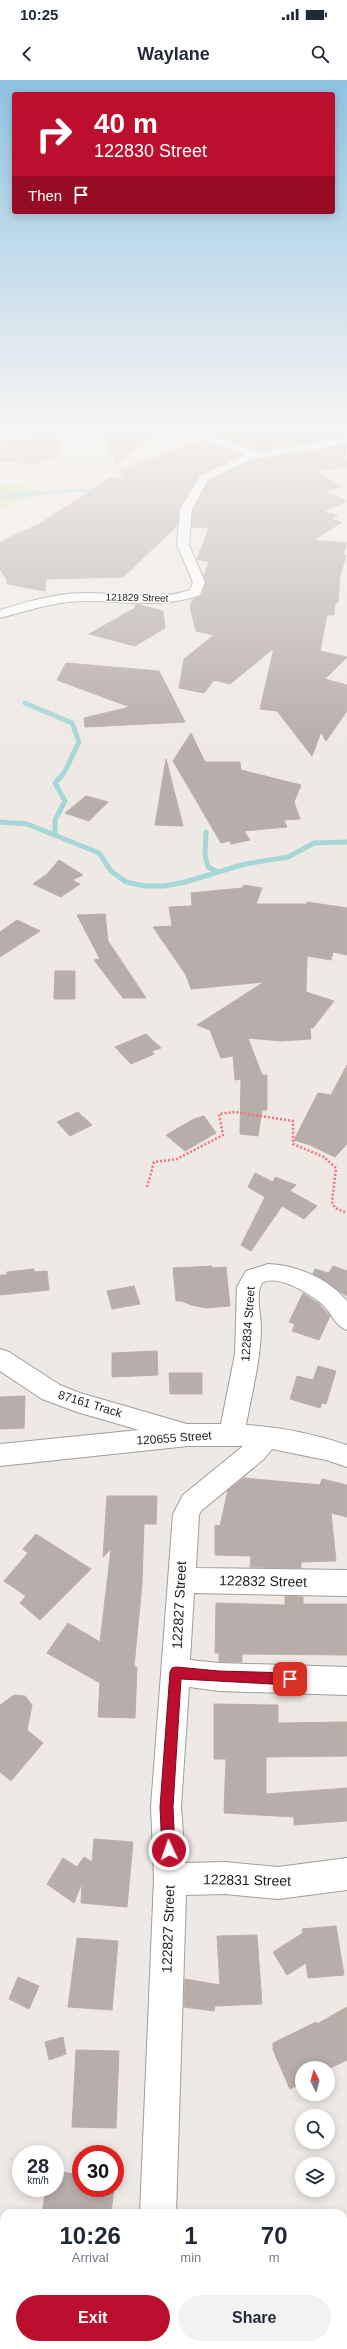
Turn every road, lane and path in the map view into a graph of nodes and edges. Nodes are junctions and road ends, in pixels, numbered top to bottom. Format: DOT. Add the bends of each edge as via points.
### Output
graph roads {
  1 [pos="184,535"];
  2 [pos="0,614"];
  3 [pos="147,1187"];
  4 [pos="347,1213"];
  5 [pos="347,1321"];
  6 [pos="0,1359"];
  7 [pos="231,1434"];
  8 [pos="188,1435"];
  9 [pos="267,1437"];
  10 [pos="0,1455"];
  11 [pos="347,1456"];
  12 [pos="180,1580"];
  13 [pos="347,1583"];
  14 [pos="176,1672"];
  15 [pos="347,1681"];
  16 [pos="347,1874"];
  17 [pos="170,1879"];
  18 [pos="158,2209"];
  1 -- 2 [label="street, 121829 Street" via="183,545 199,582 196,592 182,597 163,598 66,598 32,604"];
  3 -- 4 [label="path" via="154,1162 177,1159 223,1135 219,1114 235,1112 293,1121 292,1144 324,1157 336,1168 332,1202 335,1208"];
  5 -- 7 [label="street, 122834 Street" via="340,1308 328,1295 297,1278 273,1273 259,1274 253,1278 248,1288 248,1351"];
  6 -- 8 [label="street, 87161 Track" via="51,1392"];
  7 -- 8 [label="street, 120655 Street"];
  7 -- 9 [label="street, 120655 Street"];
  8 -- 10 [label="street, 120655 Street"];
  9 -- 11 [label="street, 120655 Street"];
  9 -- 12 [label="street, 122827 Street" via="255,1451 192,1503 186,1514"];
  12 -- 13 [label="street, 122832 Street"];
  12 -- 14 [label="street, 122827 Street"];
  14 -- 15 [label="street" via="219,1677"];
  14 -- 17 [label="street, 122827 Street" via="166,1807"];
  16 -- 17 [label="street, 122831 Street" via="278,1883 225,1878"];
  17 -- 18 [label="street, 122827 Street"];
}
